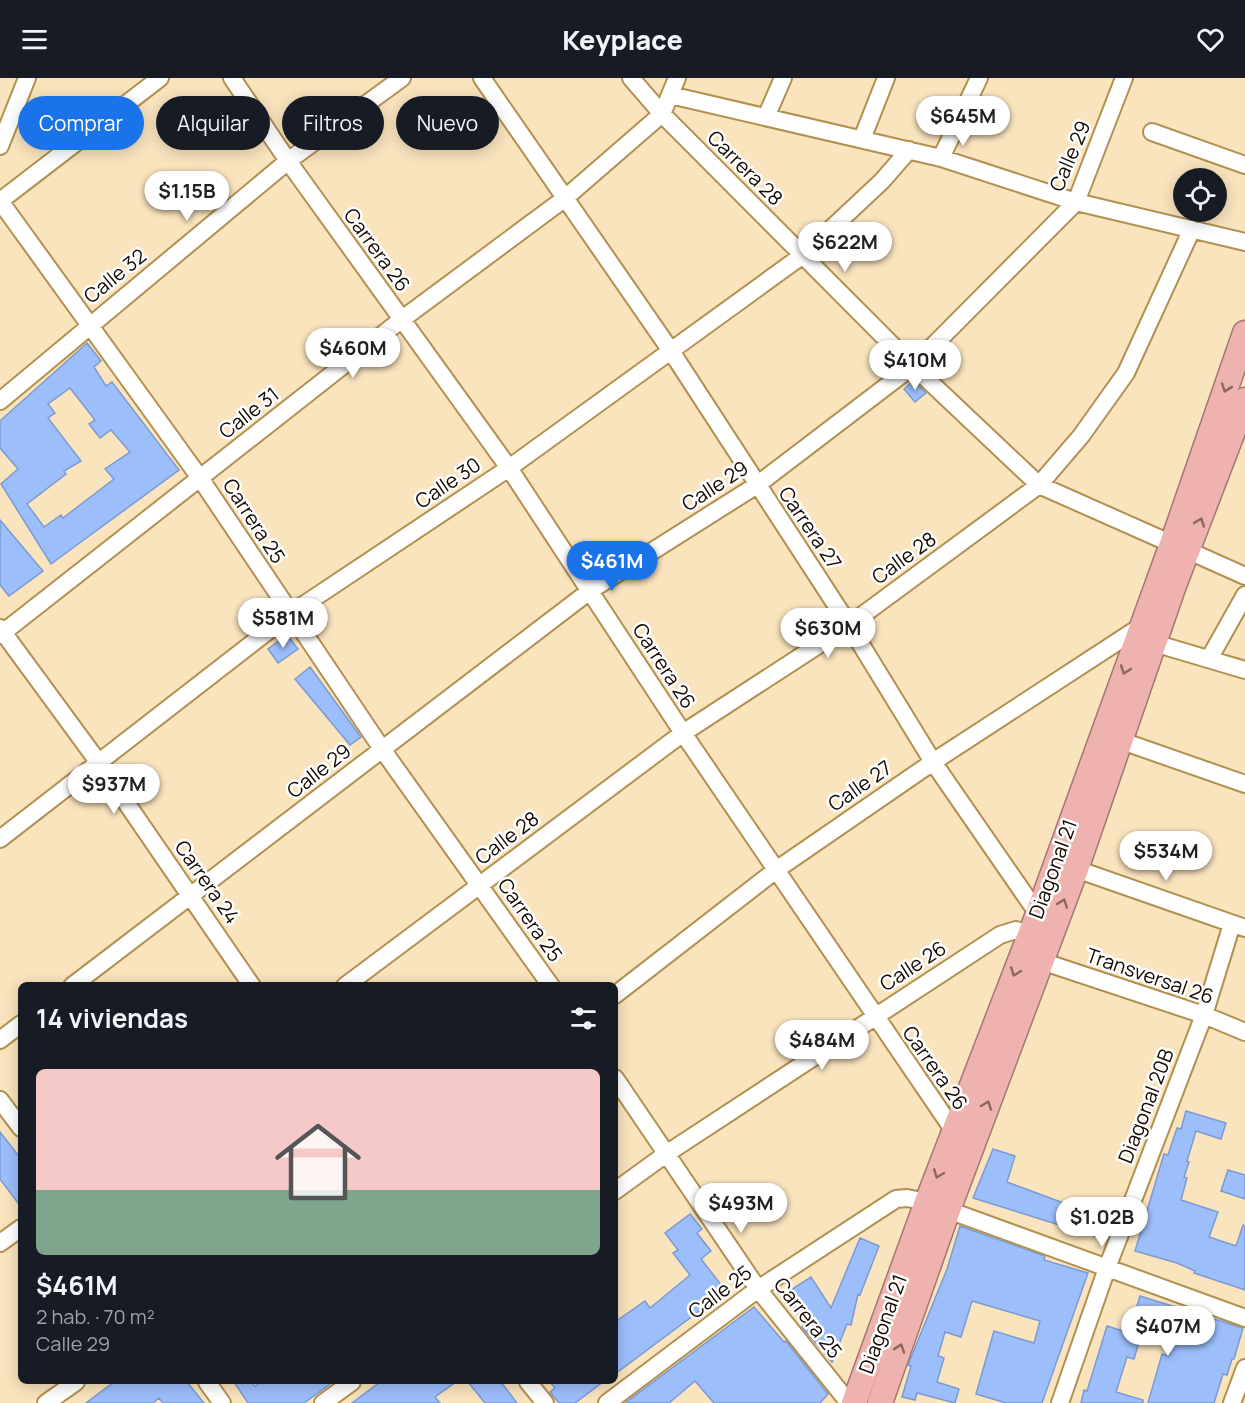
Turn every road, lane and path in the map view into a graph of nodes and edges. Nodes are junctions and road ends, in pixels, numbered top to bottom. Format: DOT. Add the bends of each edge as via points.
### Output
graph roads {
  1 [pos="27,78"];
  2 [pos="160,78"];
  3 [pos="232,78"];
  4 [pos="402,78"];
  5 [pos="482,78"];
  6 [pos="631,78"];
  7 [pos="677,78"];
  8 [pos="783,78"];
  9 [pos="886,78"];
  10 [pos="979,78"];
  11 [pos="1124,78"];
  12 [pos="670,95"];
  13 [pos="662,114"];
  14 [pos="766,117"];
  15 [pos="1152,132"];
  16 [pos="862,139"];
  17 [pos="0,147"];
  18 [pos="909,150"];
  19 [pos="941,158"];
  20 [pos="288,161"];
  21 [pos="1245,165"];
  22 [pos="564,199"];
  23 [pos="0,201"];
  24 [pos="1076,202"];
  25 [pos="1192,229"];
  26 [pos="1245,242"];
  27 [pos="803,255"];
  28 [pos="401,320"];
  29 [pos="89,324"];
  30 [pos="1245,333"];
  31 [pos="670,351"];
  32 [pos="913,366"];
  33 [pos="1245,400"];
  34 [pos="0,401"];
  35 [pos="509,468"];
  36 [pos="200,478"];
  37 [pos="757,485"];
  38 [pos="1039,485"];
  39 [pos="1180,548"];
  40 [pos="1245,576"];
  41 [pos="591,590"];
  42 [pos="1245,595"];
  43 [pos="290,614"];
  44 [pos="849,625"];
  45 [pos="1,632"];
  46 [pos="1147,635"];
  47 [pos="1209,659"];
  48 [pos="1245,670"];
  49 [pos="683,733"];
  50 [pos="1119,740"];
  51 [pos="382,749"];
  52 [pos="97,761"];
  53 [pos="933,762"];
  54 [pos="1245,783"];
  55 [pos="0,839"];
  56 [pos="1076,869"];
  57 [pos="777,870"];
  58 [pos="480,885"];
  59 [pos="191,896"];
  60 [pos="1033,924"];
  61 [pos="1239,926"];
  62 [pos="1041,961"];
  63 [pos="77,982"];
  64 [pos="249,982"];
  65 [pos="350,982"];
  66 [pos="548,982"];
  67 [pos="618,993"];
  68 [pos="1204,1015"];
  69 [pos="873,1017"];
  70 [pos="18,1026"];
  71 [pos="1245,1032"];
  72 [pos="0,1040"];
  73 [pos="618,1082"];
  74 [pos="0,1100"];
  75 [pos="18,1124"];
  76 [pos="954,1131"];
  77 [pos="666,1154"];
  78 [pos="618,1189"];
  79 [pos="937,1206"];
  80 [pos="18,1230"];
  81 [pos="0,1243"];
  82 [pos="1107,1268"];
  83 [pos="758,1289"];
  84 [pos="1245,1318"];
  85 [pos="1245,1368"];
  86 [pos="73,1384"];
  87 [pos="208,1384"];
  88 [pos="349,1384"];
  89 [pos="530,1384"];
  90 [pos="46,1403"];
  91 [pos="222,1403"];
  92 [pos="323,1403"];
  93 [pos="545,1403"];
  94 [pos="607,1403"];
  95 [pos="849,1403"];
  96 [pos="854,1403"];
  97 [pos="880,1403"];
  98 [pos="1060,1403"];
  99 [pos="1232,1403"];
  1 -- 17 [label="street"];
  2 -- 23 [label="street"];
  3 -- 20 [label="street, Carrera 26"];
  4 -- 20 [label="street, Calle 32"];
  5 -- 22 [label="street, Carrera 27"];
  6 -- 13 [label="street, Carrera 28"];
  7 -- 12 [label="street, Calle 31"];
  8 -- 14 [label="street"];
  9 -- 16 [label="street"];
  10 -- 19 [label="street"];
  11 -- 24 [label="street, Calle 29"];
  12 -- 13 [label="street, Calle 31"];
  12 -- 14 [label="street"];
  13 -- 22 [label="street, Calle 31"];
  13 -- 27 [label="street, Carrera 28"];
  14 -- 16 [label="street"];
  15 -- 21 [label="street"];
  16 -- 18 [label="street"];
  18 -- 19 [label="street"];
  18 -- 27 [label="street, Calle 30" via="882,181"];
  19 -- 24 [label="street"];
  20 -- 28 [label="street, Carrera 26"];
  20 -- 29 [label="street, Calle 32"];
  22 -- 28 [label="street, Calle 31"];
  22 -- 31 [label="street, Carrera 27"];
  23 -- 29 [label="street, Carrera 25"];
  24 -- 25 [label="street"];
  24 -- 32 [label="street, Calle 29"];
  25 -- 26 [label="street"];
  25 -- 38 [label="street, Calle 28" via="1126,373 1081,436"];
  27 -- 31 [label="street, Calle 30"];
  27 -- 32 [label="street, Carrera 28"];
  28 -- 35 [label="street, Carrera 26"];
  28 -- 36 [label="street, Calle 31"];
  29 -- 34 [label="street, Calle 32"];
  29 -- 36 [label="street, Carrera 25"];
  30 -- 39 [label="highway, Diagonal 21, one-way"];
  31 -- 35 [label="street, Calle 30"];
  31 -- 37 [label="street, Carrera 27"];
  32 -- 37 [label="street, Calle 29"];
  32 -- 38 [label="street, Carrera 28"];
  39 -- 33 [label="highway, Diagonal 21, one-way"];
  35 -- 41 [label="street, Carrera 26"];
  35 -- 43 [label="street, Calle 30"];
  36 -- 43 [label="street, Carrera 25"];
  36 -- 45 [label="street, Calle 31"];
  37 -- 41 [label="street, Calle 29"];
  37 -- 44 [label="street, Carrera 27"];
  38 -- 39 [label="street, Carrera 28"];
  38 -- 44 [label="street, Calle 28"];
  39 -- 40 [label="street, Carrera 28"];
  39 -- 46 [label="highway, Diagonal 21"];
  41 -- 49 [label="street, Carrera 26"];
  41 -- 51 [label="street, Calle 29"];
  42 -- 47 [label="street"];
  43 -- 51 [label="street, Carrera 25"];
  43 -- 52 [label="street, Calle 30"];
  44 -- 49 [label="street, Calle 28"];
  44 -- 53 [label="street, Carrera 27"];
  45 -- 52 [label="street, Carrera 24"];
  46 -- 47 [label="street"];
  46 -- 50 [label="highway, Diagonal 21"];
  46 -- 53 [label="street, Calle 27"];
  46 -- 60 [label="highway, Diagonal 21, one-way"];
  47 -- 48 [label="street"];
  49 -- 57 [label="street, Carrera 26"];
  49 -- 58 [label="street, Calle 28"];
  50 -- 54 [label="street"];
  50 -- 56 [label="highway, Diagonal 21"];
  51 -- 58 [label="street, Carrera 25"];
  51 -- 59 [label="street, Calle 29"];
  52 -- 55 [label="street, Calle 30"];
  52 -- 59 [label="street, Carrera 24"];
  53 -- 57 [label="street, Calle 27"];
  53 -- 60 [label="street, Carrera 27"];
  56 -- 61 [label="street"];
  62 -- 56 [label="highway, Diagonal 21, one-way"];
  57 -- 67 [label="street, Calle 27"];
  57 -- 69 [label="street, Carrera 26"];
  58 -- 65 [label="street, Calle 28"];
  58 -- 66 [label="street, Carrera 25"];
  59 -- 63 [label="street, Calle 29"];
  59 -- 64 [label="street, Carrera 24"];
  60 -- 69 [label="street, Calle 26" via="1005,932"];
  60 -- 76 [label="highway, Diagonal 21, one-way"];
  61 -- 68 [label="street, Diagonal 20B"];
  62 -- 68 [label="street, Transversal 26"];
  79 -- 62 [label="highway, Diagonal 21, one-way"];
  68 -- 71 [label="street, Transversal 26"];
  68 -- 82 [label="street, Diagonal 20B"];
  69 -- 76 [label="street, Carrera 26"];
  69 -- 77 [label="street, Calle 26"];
  70 -- 72 [label="street"];
  73 -- 77 [label="street, Carrera 25"];
  74 -- 75 [label="street"];
  76 -- 79 [label="highway, Diagonal 21, one-way"];
  77 -- 78 [label="street, Calle 26"];
  77 -- 83 [label="street, Carrera 25"];
  79 -- 82 [label="street, Calle 25"];
  79 -- 83 [label="street, Calle 25" via="896,1199"];
  79 -- 96 [label="highway, Diagonal 21"];
  97 -- 79 [label="highway, Diagonal 21, one-way"];
  80 -- 81 [label="street"];
  82 -- 84 [label="street, Calle 25"];
  82 -- 98 [label="street, Diagonal 20B"];
  83 -- 94 [label="street, Calle 25"];
  83 -- 95 [label="street, Carrera 25"];
  85 -- 99 [label="street"];
  86 -- 90 [label="street"];
  87 -- 91 [label="street"];
  88 -- 92 [label="street"];
  89 -- 93 [label="street"];
}
